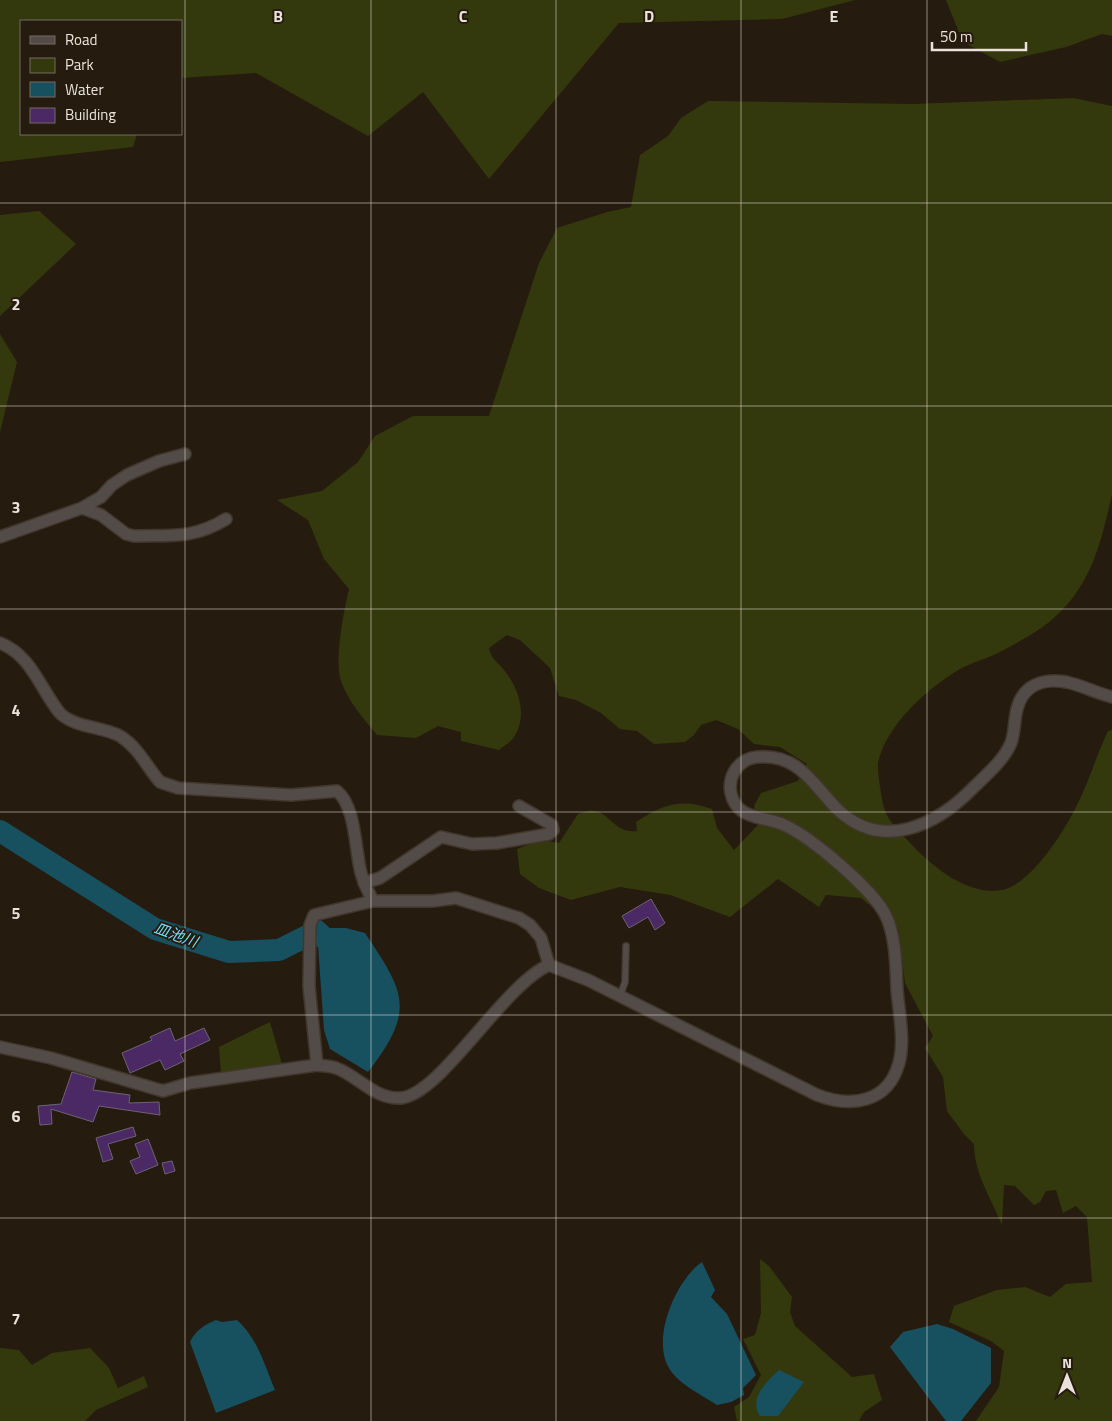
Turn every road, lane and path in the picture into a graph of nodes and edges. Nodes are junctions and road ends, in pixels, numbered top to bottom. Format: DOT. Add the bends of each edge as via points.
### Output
graph roads {
  1 [pos="185,454"];
  2 [pos="82,508"];
  3 [pos="226,519"];
  4 [pos="0,537"];
  5 [pos="0,643"];
  6 [pos="1112,697"];
  7 [pos="519,806"];
  8 [pos="364,883"];
  9 [pos="373,901"];
  10 [pos="626,946"];
  11 [pos="550,965"];
  12 [pos="620,996"];
  13 [pos="0,1048"];
  14 [pos="317,1065"];
  1 -- 2 [label="street" via="128,475"];
  2 -- 3 [label="street" via="102,515 126,534 134,536 192,534 208,530"];
  2 -- 4 [label="street"];
  5 -- 8 [label="street" via="28,663 60,713 118,736 139,751 160,782 178,788 291,794 337,791 353,824"];
  6 -- 12 [label="street" via="1066,682 1040,682 1029,688 1017,709 1012,742 997,764 969,793 942,814 898,832 868,829 854,822 792,762 766,756 753,758 741,763 734,772 730,784 732,798 743,812 784,825 806,839 872,896 886,915 892,939 901,1046 900,1062 894,1075 876,1095 858,1102 832,1100"];
  7 -- 8 [label="street" via="552,825 553,830 549,834 497,843 472,844 441,837 380,878"];
  8 -- 9 [label="street"];
  9 -- 11 [label="street" via="456,898 519,918 541,938"];
  9 -- 14 [label="street" via="314,915 310,925 309,986"];
  10 -- 12 [label="lane" via="625,982"];
  11 -- 12 [label="street"];
  11 -- 14 [label="street" via="529,977 436,1077 402,1098 375,1092 335,1067"];
  13 -- 14 [label="street" via="51,1058 163,1091 199,1082"];
}
